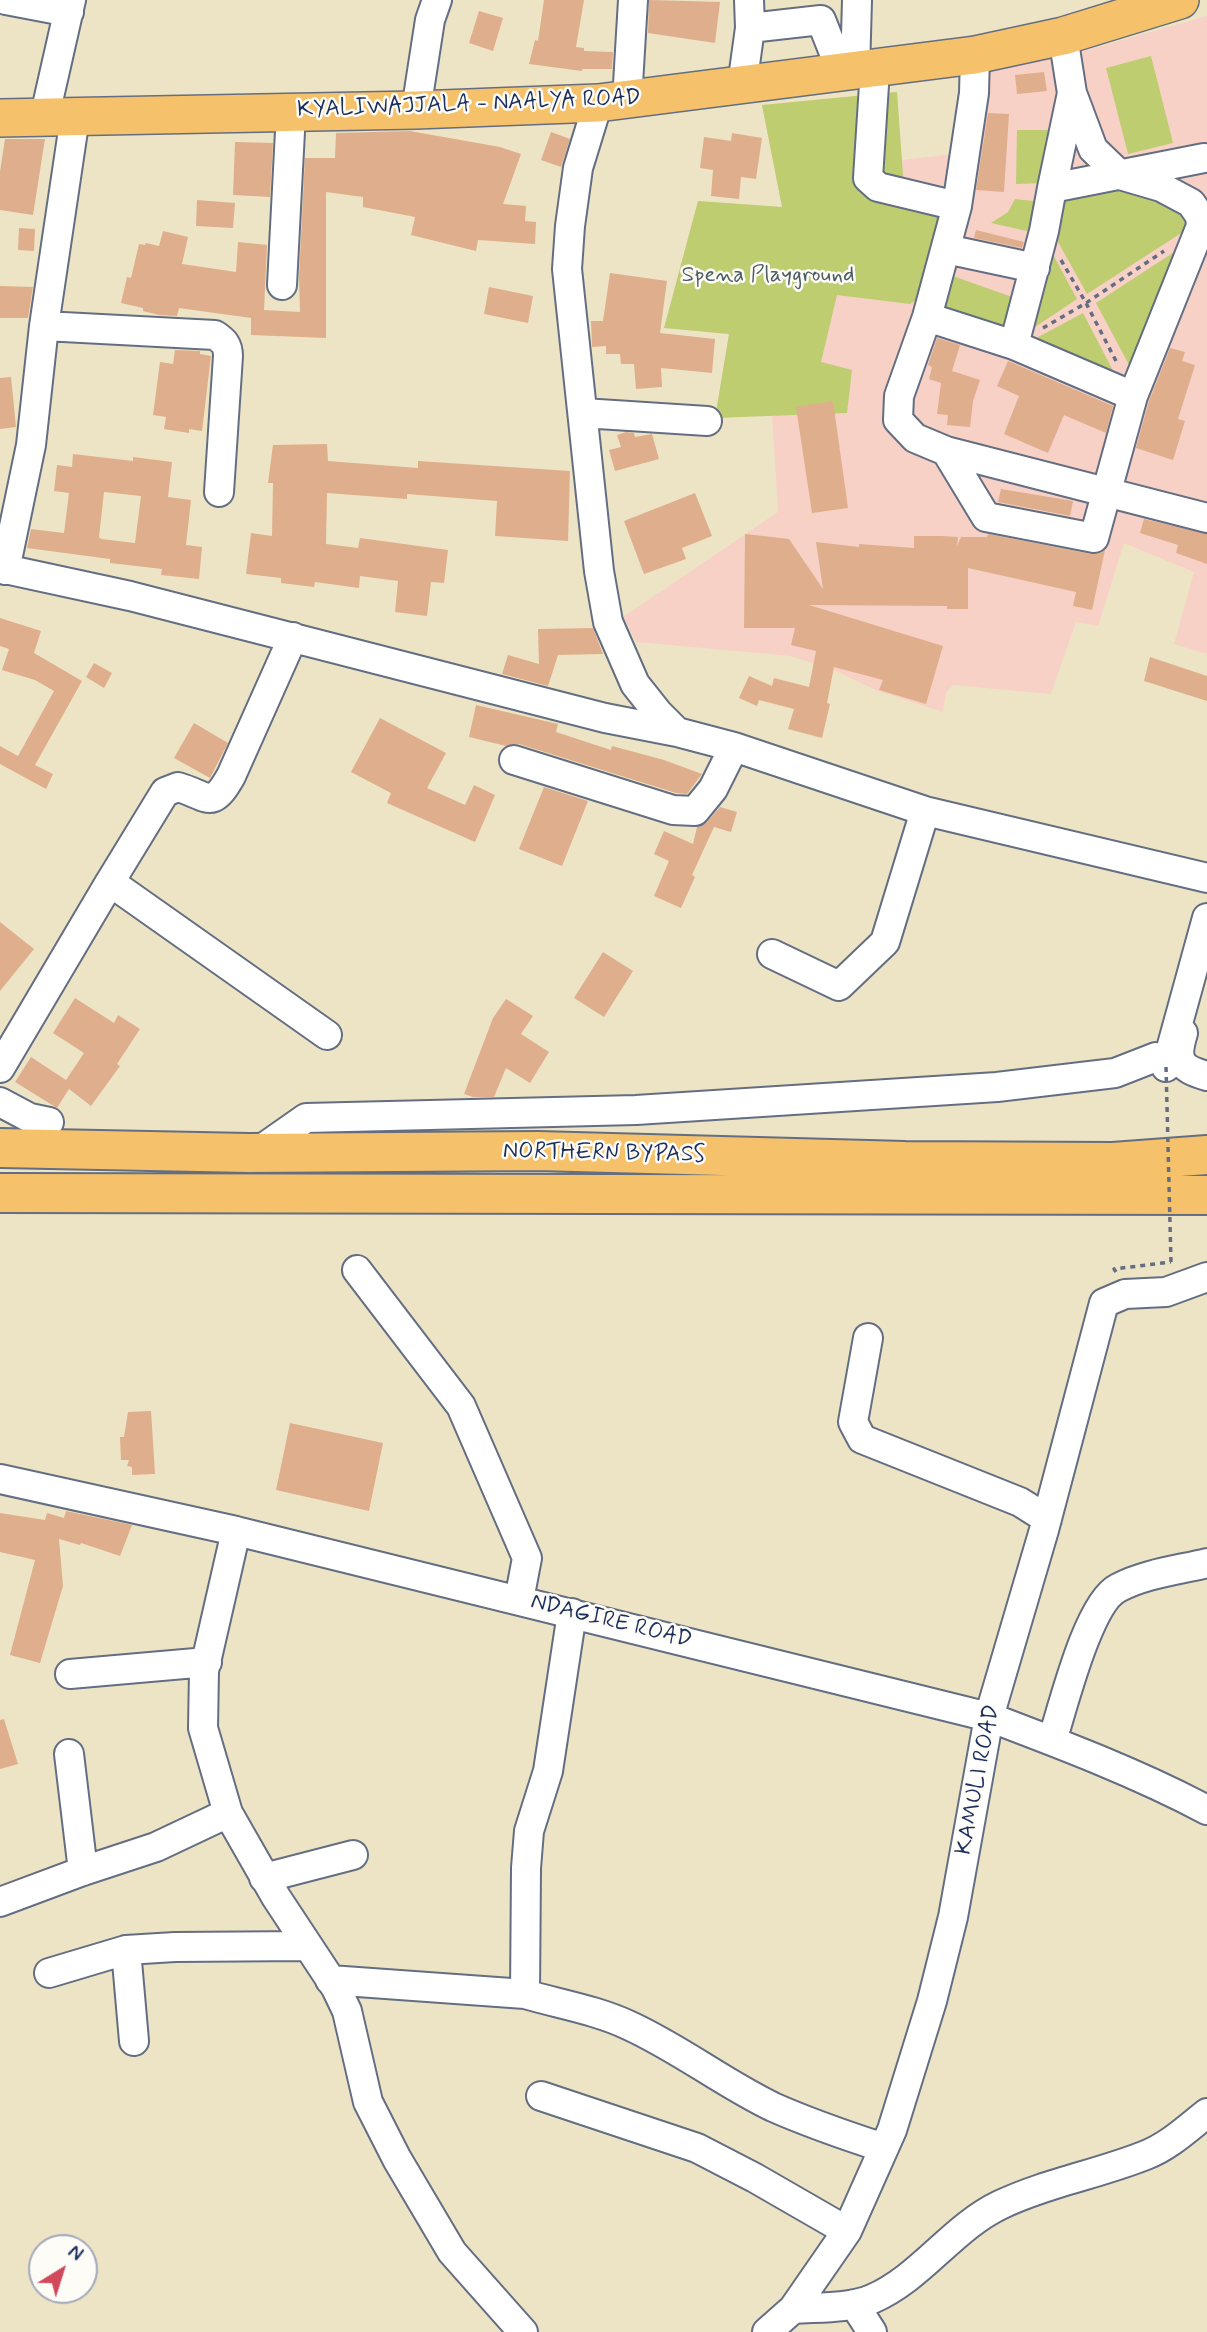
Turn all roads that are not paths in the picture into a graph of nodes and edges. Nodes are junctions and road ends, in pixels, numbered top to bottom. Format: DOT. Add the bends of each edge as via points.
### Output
graph roads {
  1 [pos="6,0"];
  2 [pos="437,0"];
  3 [pos="633,0"];
  4 [pos="749,0"];
  5 [pos="857,0"];
  6 [pos="1160,3"];
  7 [pos="70,6"];
  8 [pos="821,10"];
  9 [pos="750,28"];
  10 [pos="1063,36"];
  11 [pos="975,55"];
  12 [pos="858,71"];
  13 [pos="742,86"];
  14 [pos="1072,93"];
  15 [pos="613,102"];
  16 [pos="416,110"];
  17 [pos="291,112"];
  18 [pos="0,118"];
  19 [pos="59,118"];
  20 [pos="1204,158"];
  21 [pos="1120,175"];
  22 [pos="1052,188"];
  23 [pos="957,206"];
  24 [pos="946,249"];
  25 [pos="1035,268"];
  26 [pos="282,285"];
  27 [pos="927,317"];
  28 [pos="44,327"];
  29 [pos="1014,345"];
  30 [pos="1133,396"];
  31 [pos="583,413"];
  32 [pos="707,421"];
  33 [pos="946,451"];
  34 [pos="219,492"];
  35 [pos="1106,492"];
  36 [pos="1207,518"];
  37 [pos="3,569"];
  38 [pos="293,637"];
  39 [pos="677,732"];
  40 [pos="734,747"];
  41 [pos="514,760"];
  42 [pos="925,811"];
  43 [pos="1207,878"];
  44 [pos="110,882"];
  45 [pos="1207,918"];
  46 [pos="772,954"];
  47 [pos="1182,1009"];
  48 [pos="327,1035"];
  49 [pos="0,1068"];
  50 [pos="1207,1076"];
  51 [pos="0,1103"];
  52 [pos="49,1122"];
  53 [pos="0,1148"];
  54 [pos="256,1153"];
  55 [pos="1207,1155"];
  56 [pos="0,1192"];
  57 [pos="1207,1195"];
  58 [pos="357,1270"];
  59 [pos="1207,1277"];
  60 [pos="867,1338"];
  61 [pos="0,1479"];
  62 [pos="1047,1519"];
  63 [pos="236,1531"];
  64 [pos="1207,1563"];
  65 [pos="519,1600"];
  66 [pos="572,1613"];
  67 [pos="206,1662"];
  68 [pos="70,1674"];
  69 [pos="989,1717"];
  70 [pos="1052,1741"];
  71 [pos="69,1754"];
  72 [pos="1207,1810"];
  73 [pos="228,1813"];
  74 [pos="353,1855"];
  75 [pos="83,1871"];
  76 [pos="264,1878"];
  77 [pos="0,1902"];
  78 [pos="306,1946"];
  79 [pos="126,1950"];
  80 [pos="49,1973"];
  81 [pos="330,1980"];
  82 [pos="525,1994"];
  83 [pos="134,2041"];
  84 [pos="541,2096"];
  85 [pos="1207,2113"];
  86 [pos="884,2148"];
  87 [pos="847,2231"];
  88 [pos="854,2304"];
  89 [pos="793,2309"];
  90 [pos="523,2332"];
  91 [pos="767,2332"];
  92 [pos="872,2332"];
  1 -- 7 [label="street"];
  2 -- 16 [label="street"];
  3 -- 15 [label="street"];
  4 -- 9 [label="street"];
  5 -- 12 [label="street"];
  6 -- 10 [label="main road, KYALIWAJJALA - NAALYA ROAD"];
  7 -- 19 [label="street"];
  8 -- 9 [label="street"];
  8 -- 12 [label="street"];
  9 -- 13 [label="street"];
  10 -- 11 [label="main road, KYALIWAJJALA - NAALYA ROAD"];
  10 -- 14 [label="street"];
  11 -- 12 [label="main road, KYALIWAJJALA - NAALYA ROAD"];
  11 -- 23 [label="street" via="974,93"];
  12 -- 13 [label="main road, KYALIWAJJALA - NAALYA ROAD"];
  12 -- 23 [label="street" via="869,178 878,187"];
  13 -- 15 [label="main road, KYALIWAJJALA - NAALYA ROAD"];
  14 -- 21 [label="street" via="1093,149"];
  14 -- 22 [label="street"];
  15 -- 16 [label="main road, KYALIWAJJALA - NAALYA ROAD"];
  15 -- 31 [label="street" via="578,168 570,226 567,269"];
  16 -- 17 [label="main road, KYALIWAJJALA - NAALYA ROAD"];
  17 -- 19 [label="main road, KYALIWAJJALA - NAALYA ROAD"];
  17 -- 26 [label="street"];
  18 -- 19 [label="main road, KYALIWAJJALA - NAALYA ROAD"];
  19 -- 28 [label="street"];
  20 -- 21 [label="street"];
  21 -- 22 [label="street"];
  21 -- 30 [label="street" via="1161,187 1191,203 1201,226"];
  22 -- 25 [label="street"];
  23 -- 24 [label="street"];
  24 -- 25 [label="street"];
  24 -- 27 [label="street"];
  25 -- 29 [label="street"];
  27 -- 29 [label="street"];
  27 -- 33 [label="street" via="899,397 898,420 915,438"];
  28 -- 34 [label="street" via="215,335 223,340 228,356"];
  28 -- 37 [label="street" via="31,445"];
  29 -- 30 [label="street"];
  30 -- 35 [label="street"];
  31 -- 32 [label="street"];
  31 -- 39 [label="street" via="598,571 608,622 635,684"];
  33 -- 35 [label="street"];
  33 -- 35 [label="street" via="986,517 1094,538"];
  35 -- 36 [label="street"];
  37 -- 38 [label="street"];
  38 -- 39 [label="street"];
  38 -- 44 [label="street" via="223,791 209,799 177,787 165,792"];
  39 -- 40 [label="street"];
  40 -- 41 [label="street" via="713,789 695,811 673,810"];
  40 -- 42 [label="street"];
  42 -- 43 [label="street"];
  42 -- 46 [label="street" via="885,942 839,986"];
  44 -- 48 [label="street"];
  44 -- 49 [label="street"];
  45 -- 47 [label="street"];
  47 -- 50 [label="street" via="1190,1012 1179,1059"];
  47 -- 54 [label="street" via="1167,1063 1156,1057 1115,1073 997,1087 636,1110 306,1118"];
  51 -- 52 [label="street"];
  53 -- 54 [label="highway, NORTHERN BYPASS"];
  54 -- 55 [label="highway, NORTHERN BYPASS" via="538,1151 1113,1162"];
  56 -- 57 [label="highway, NORTHERN BYPASS"];
  58 -- 65 [label="street" via="461,1406 527,1558"];
  59 -- 62 [label="street, KAMULI ROAD" via="1166,1292 1125,1294 1104,1303"];
  60 -- 62 [label="street" via="853,1422 862,1439 1020,1502"];
  61 -- 63 [label="street, NDAGIRE ROAD"];
  62 -- 69 [label="street, KAMULI ROAD"];
  63 -- 65 [label="street, NDAGIRE ROAD"];
  63 -- 67 [label="street"];
  64 -- 70 [label="street" via="1114,1589 1091,1623"];
  65 -- 66 [label="street, NDAGIRE ROAD"];
  66 -- 69 [label="street, NDAGIRE ROAD"];
  66 -- 82 [label="street" via="548,1771 529,1831"];
  67 -- 68 [label="street"];
  67 -- 73 [label="street" via="203,1728"];
  69 -- 70 [label="street, NDAGIRE ROAD"];
  69 -- 86 [label="street, KAMULI ROAD" via="953,1917 932,2001"];
  70 -- 72 [label="street, NDAGIRE ROAD"];
  71 -- 75 [label="street"];
  73 -- 75 [label="street" via="156,1847"];
  73 -- 76 [label="street"];
  74 -- 76 [label="street"];
  75 -- 77 [label="street"];
  76 -- 78 [label="street"];
  78 -- 79 [label="street"];
  78 -- 81 [label="street"];
  79 -- 80 [label="street"];
  79 -- 83 [label="street"];
  81 -- 82 [label="street"];
  81 -- 90 [label="street" via="347,2011 368,2102 397,2159 452,2252"];
  82 -- 86 [label="street" via="625,2024 772,2106"];
  84 -- 87 [label="street" via="697,2148"];
  85 -- 88 [label="street" via="1147,2155 1000,2205 969,2224 890,2288"];
  86 -- 87 [label="street, KAMULI ROAD"];
  87 -- 89 [label="street, KAMULI ROAD"];
  88 -- 89 [label="street"];
  88 -- 92 [label="street"];
  89 -- 91 [label="street, KAMULI ROAD"];
}
